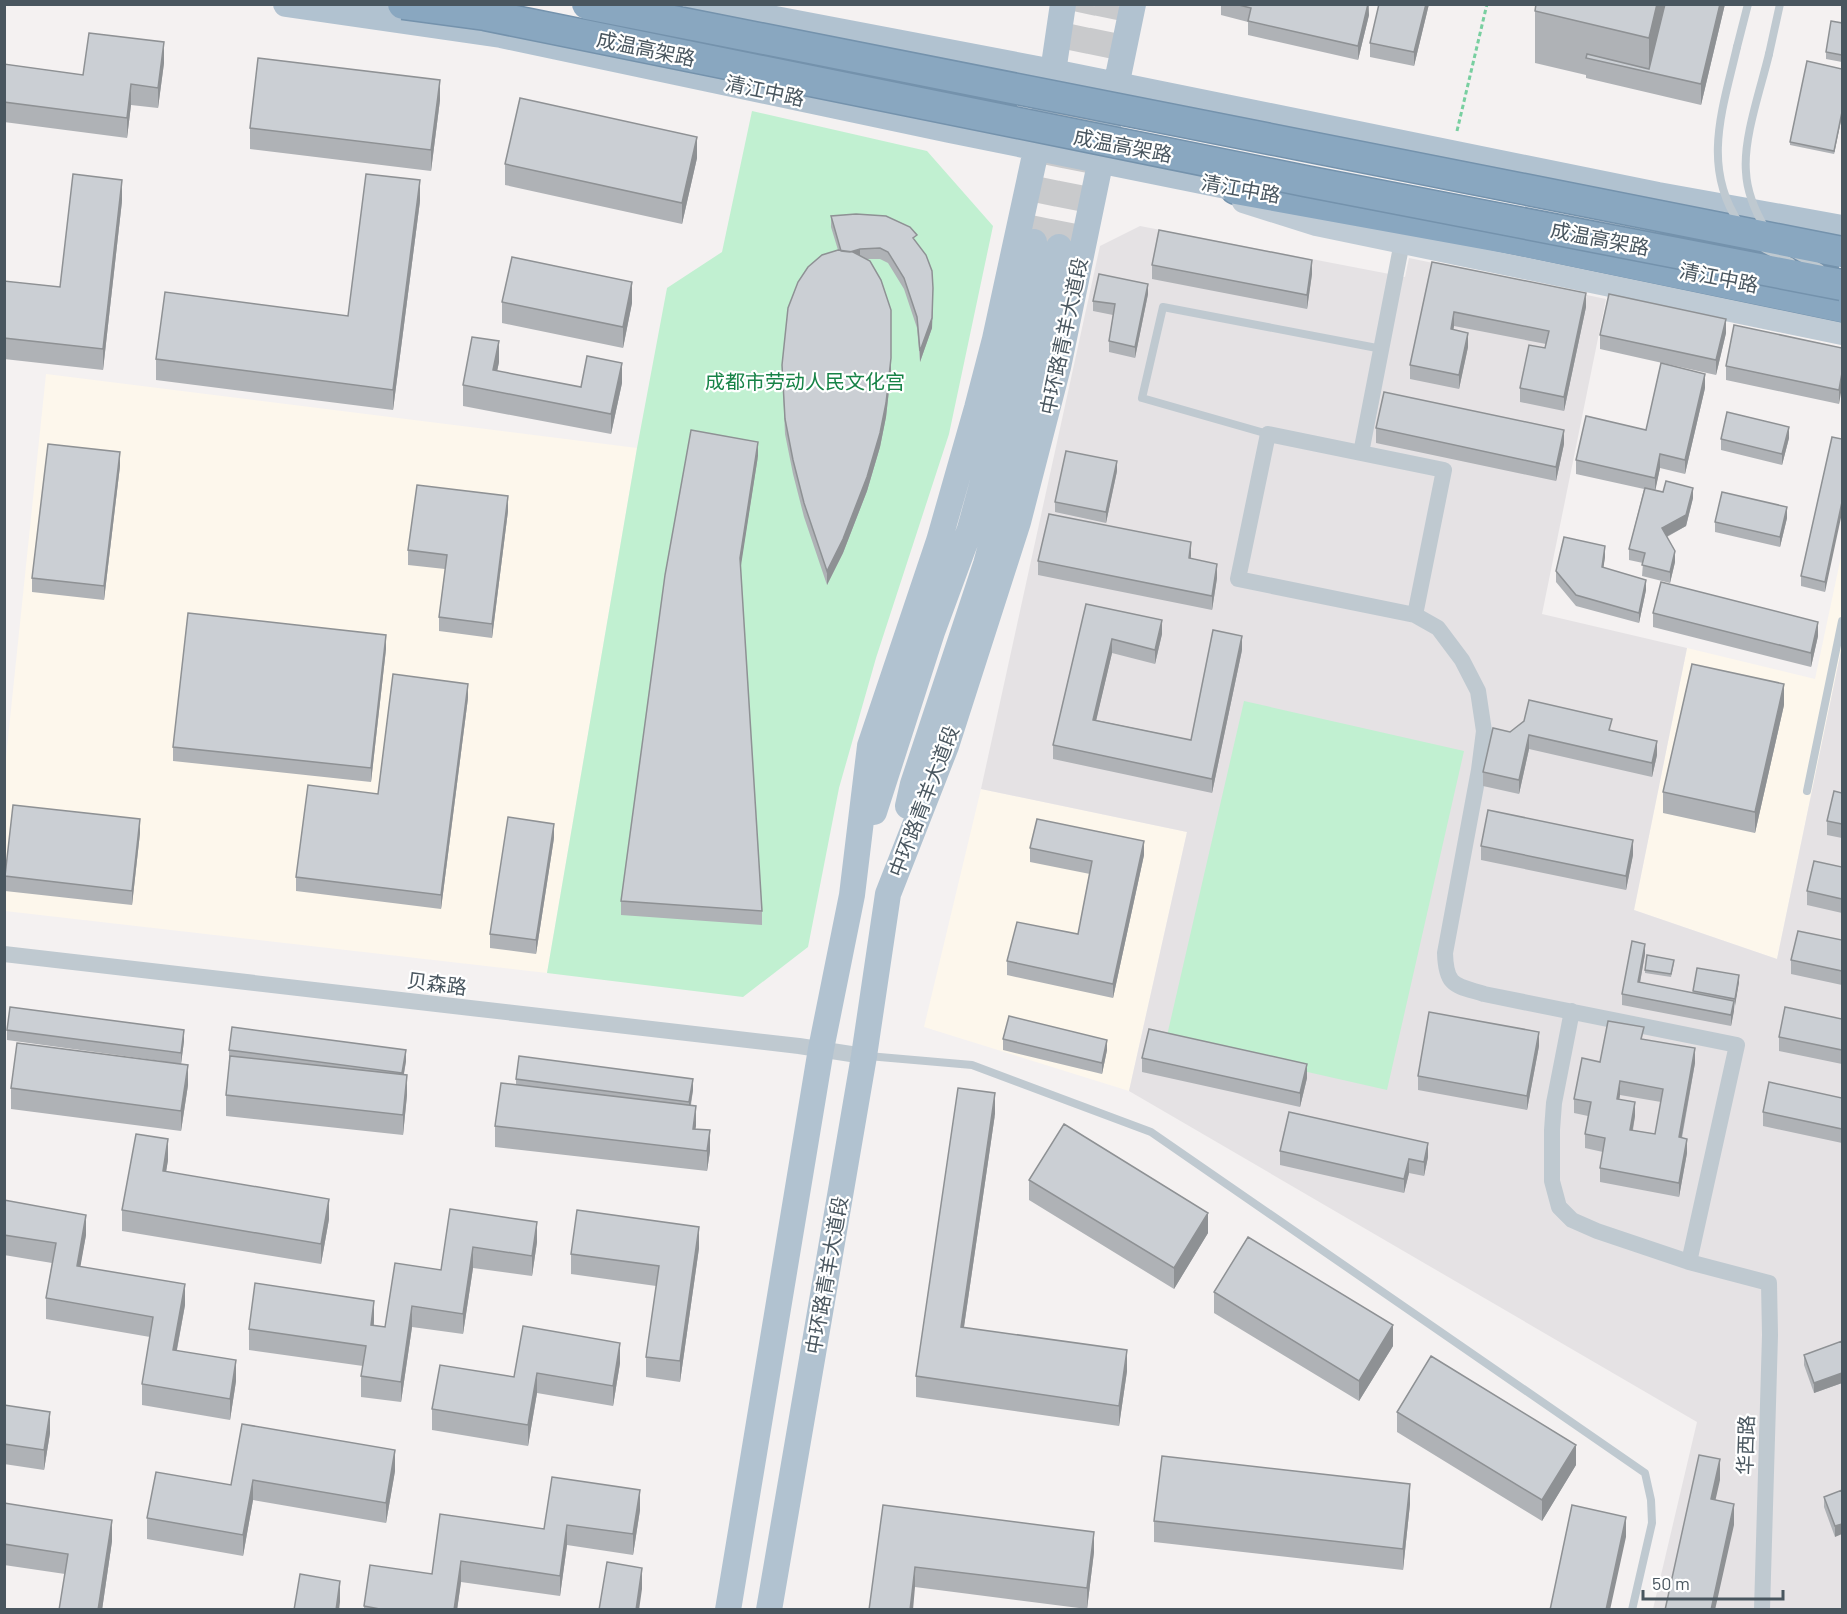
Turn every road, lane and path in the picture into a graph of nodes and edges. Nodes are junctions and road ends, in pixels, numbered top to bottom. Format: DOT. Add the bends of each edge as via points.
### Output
graph roads {
  1 [pos="286,4"];
  2 [pos="403,4"];
  3 [pos="437,4"];
  4 [pos="587,4"];
  5 [pos="640,4"];
  6 [pos="1063,4"];
  7 [pos="1133,4"];
  8 [pos="1487,4"];
  9 [pos="1748,4"];
  10 [pos="1780,4"];
  11 [pos="703,17"];
  12 [pos="501,34"];
  13 [pos="1053,72"];
  14 [pos="1115,85"];
  15 [pos="1036,147"];
  16 [pos="1451,153"];
  17 [pos="1099,161"];
  18 [pos="1138,169"];
  19 [pos="1236,189"];
  20 [pos="1842,228"];
  21 [pos="1402,242"];
  22 [pos="1834,269"];
  23 [pos="1842,302"];
  24 [pos="1842,307"];
  25 [pos="1842,334"];
  26 [pos="1382,349"];
  27 [pos="1268,434"];
  28 [pos="1361,453"];
  29 [pos="1415,615"];
  30 [pos="1842,621"];
  31 [pos="1808,792"];
  32 [pos="888,894"];
  33 [pos="852,895"];
  34 [pos="4,954"];
  35 [pos="1572,1011"];
  36 [pos="822,1050"];
  37 [pos="864,1056"];
  38 [pos="1689,1262"];
  39 [pos="728,1610"];
  40 [pos="769,1610"];
  41 [pos="1632,1610"];
  42 [pos="1762,1610"];
  1 -- 12 [label="main road"];
  2 -- 22 [label="highway, 成温高架路, bridge" via="485,15 1269,174"];
  3 -- 12 [label="main road"];
  4 -- 11 [label="highway, 成温高架路, bridge"];
  5 -- 11 [label="highway, bridge"];
  6 -- 13 [label="main road, 中环路青羊大道段"];
  7 -- 14 [label="main road, 中环路青羊大道段"];
  8 -- 16 [label="path"];
  9 -- 22 [label="lane, bridge" via="1717,135 1716,157 1722,187 1732,213 1747,234 1767,251 1793,263"];
  10 -- 22 [label="lane, bridge" via="1750,131 1747,182 1765,229 1784,248"];
  11 -- 13 [label="main road"];
  11 -- 22 [label="highway, 成温高架路, bridge"];
  12 -- 15 [label="main road, 清江中路"];
  13 -- 14 [label="main road"];
  13 -- 15 [label="main road, 中环路青羊大道段"];
  14 -- 16 [label="main road"];
  14 -- 17 [label="main road, 中环路青羊大道段"];
  15 -- 17 [label="main road, 清江中路"];
  15 -- 33 [label="main road, 中环路青羊大道段" via="995,339 959,474 870,746"];
  16 -- 20 [label="main road"];
  17 -- 18 [label="main road, 清江中路"];
  17 -- 32 [label="main road, 中环路青羊大道段" via="1058,367 1018,522 946,746"];
  18 -- 19 [label="main road, 清江中路"];
  18 -- 21 [label="street" via="1316,225"];
  19 -- 23 [label="main road, 清江中路" via="1384,210"];
  19 -- 24 [label="highway" via="1522,241"];
  21 -- 25 [label="street"];
  21 -- 26 [label="street"];
  26 -- 27 [label="lane" via="1163,307 1142,398"];
  26 -- 28 [label="street"];
  27 -- 28 [label="street"];
  27 -- 29 [label="street" via="1238,579"];
  28 -- 29 [label="street" via="1444,470"];
  29 -- 35 [label="street" via="1438,628 1462,660 1478,691 1484,731 1445,953 1446,972 1456,985 1484,994"];
  30 -- 31 [label="lane"];
  32 -- 33 [label="main road" via="913,784 986,564 1021,439 1046,244 1016,341 970,530 859,855"];
  32 -- 37 [label="main road, 中环路青羊大道段"];
  33 -- 36 [label="main road, 中环路青羊大道段"];
  34 -- 36 [label="street, 贝森路"];
  35 -- 38 [label="street" via="1552,1130 1552,1180 1559,1207 1572,1220 1597,1232"];
  35 -- 38 [label="street" via="1737,1044"];
  36 -- 37 [label="street, 贝森路"];
  36 -- 39 [label="main road, 中环路青羊大道段"];
  37 -- 40 [label="main road, 中环路青羊大道段"];
  37 -- 41 [label="lane" via="972,1065 1151,1132 1645,1473 1652,1523"];
  38 -- 42 [label="street, 华西路" via="1768,1283"];
}
